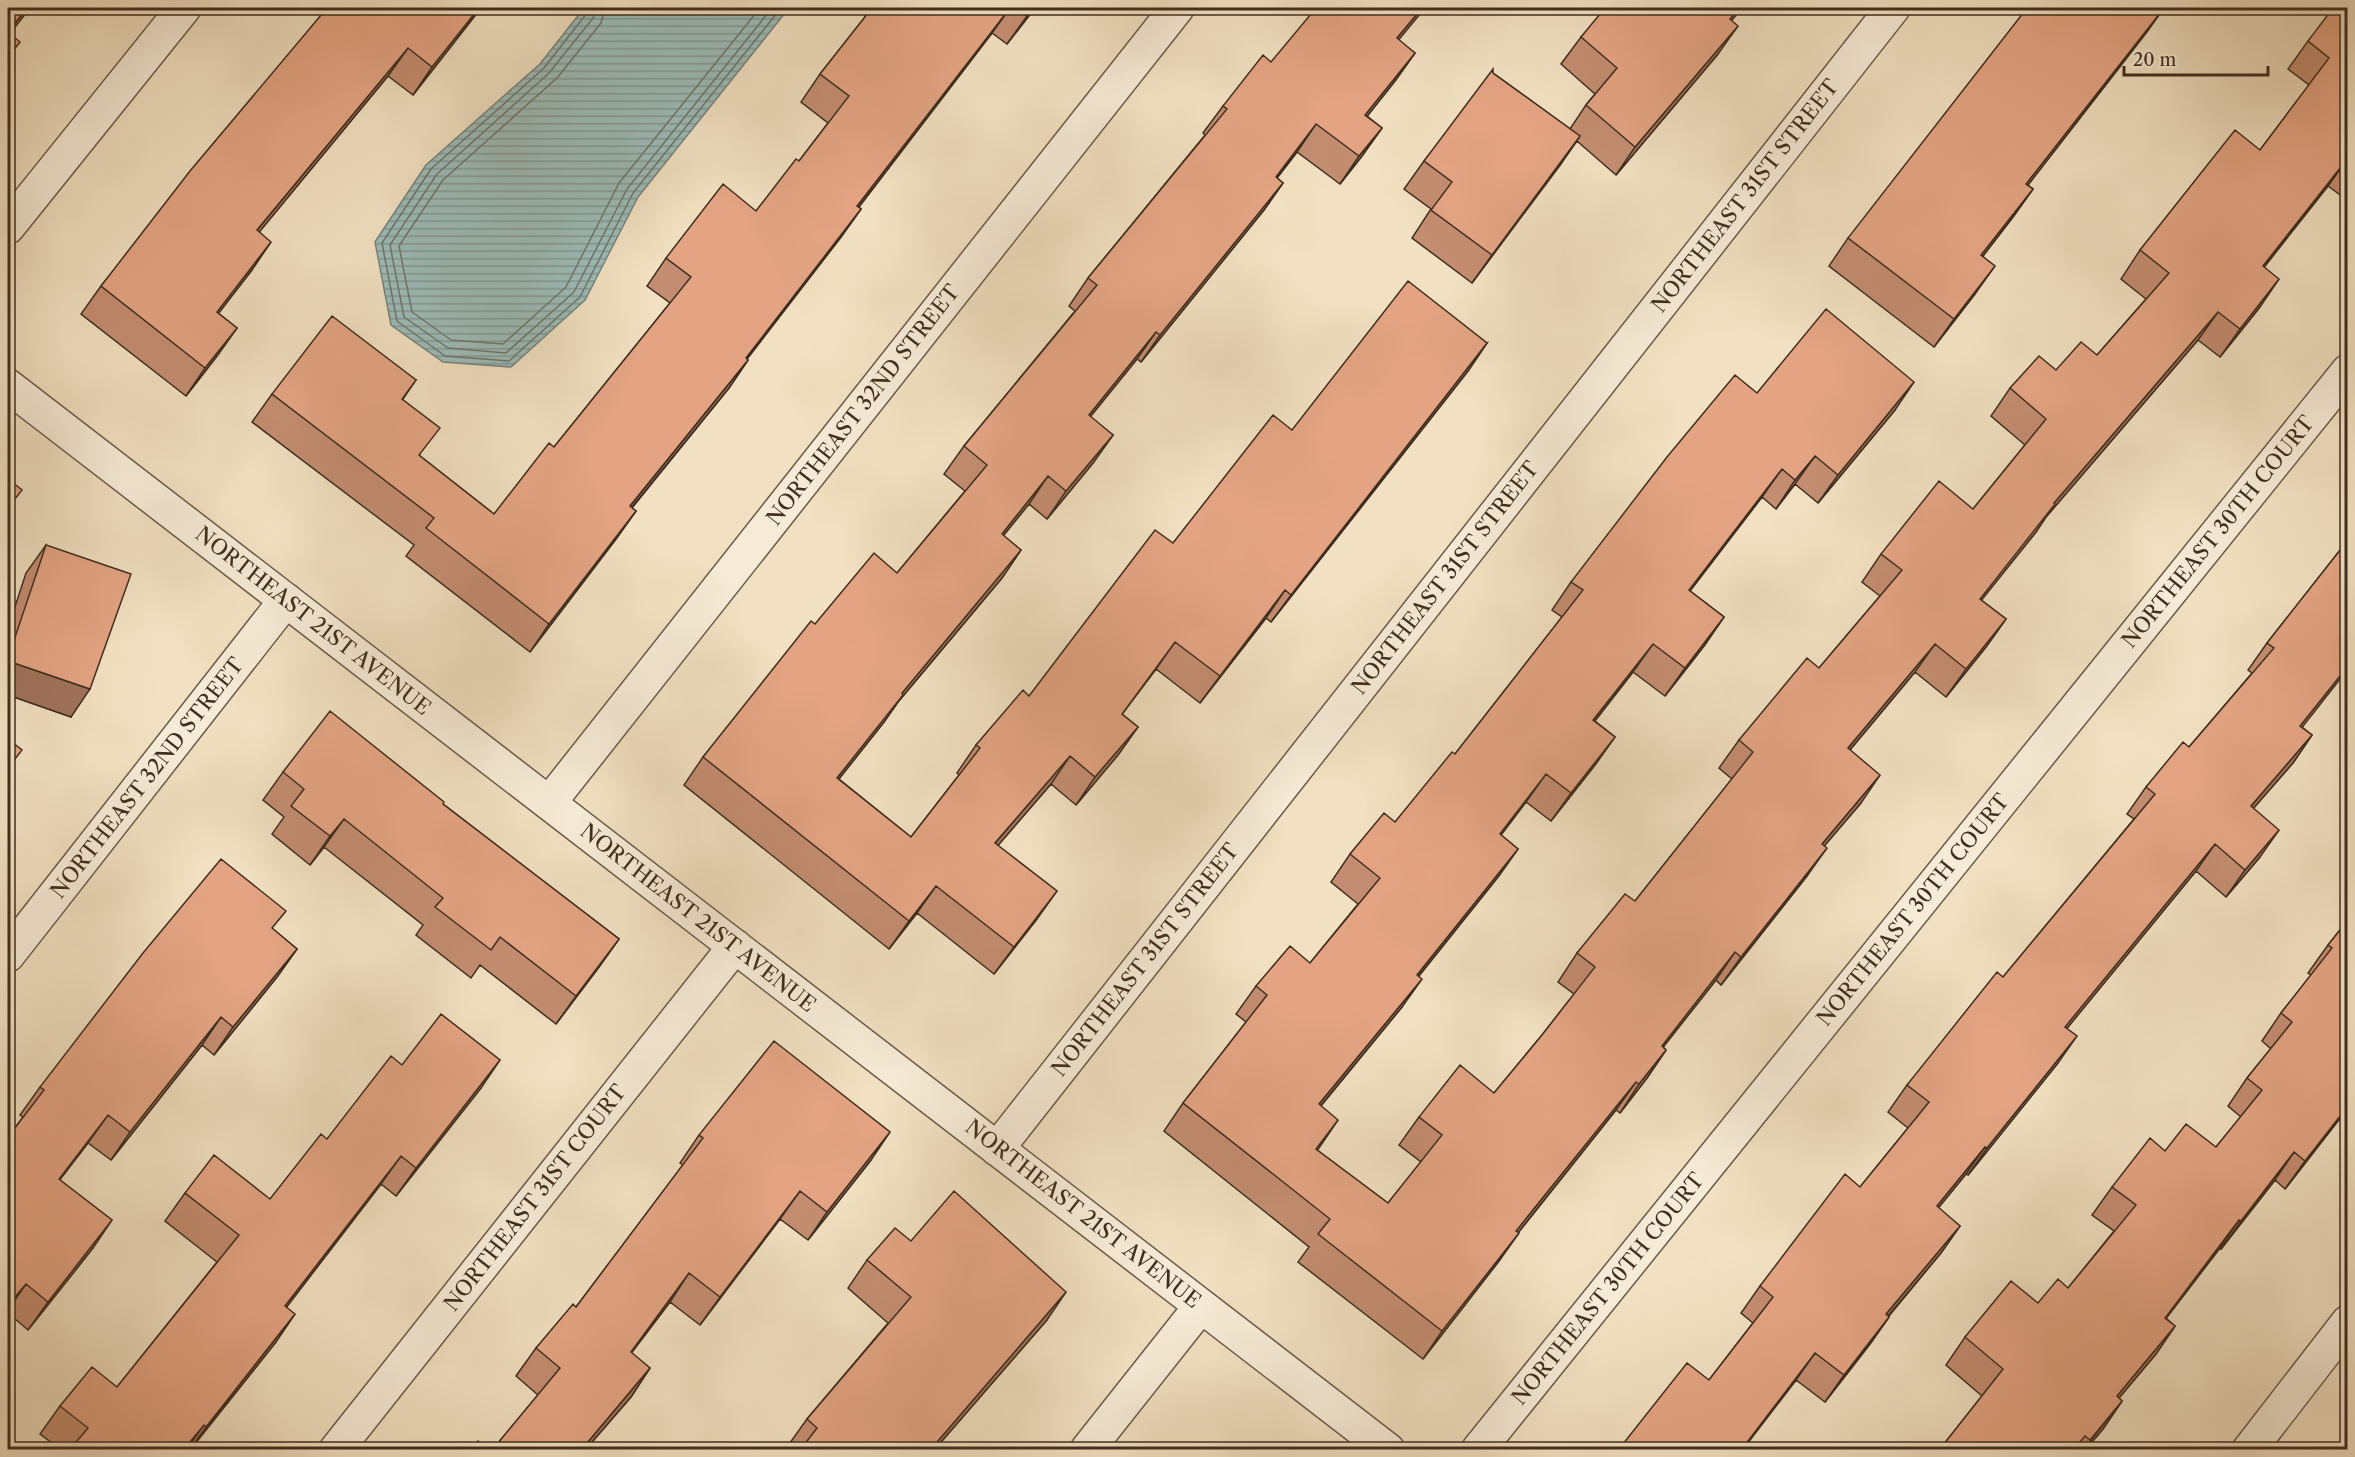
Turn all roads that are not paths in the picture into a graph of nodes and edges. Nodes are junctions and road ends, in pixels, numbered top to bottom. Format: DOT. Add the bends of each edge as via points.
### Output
graph roads {
  1 [pos="184,8"];
  2 [pos="1177,8"];
  3 [pos="1893,8"];
  4 [pos="8,227"];
  5 [pos="2348,371"];
  6 [pos="8,386"];
  7 [pos="286,600"];
  8 [pos="549,803"];
  9 [pos="735,946"];
  10 [pos="8,955"];
  11 [pos="998,1149"];
  12 [pos="1201,1306"];
  13 [pos="2348,1322"];
  14 [pos="336,1449"];
  15 [pos="1087,1449"];
  16 [pos="1388,1449"];
  17 [pos="1478,1449"];
  18 [pos="2249,1449"];
  1 -- 4 [label="street"];
  2 -- 8 [label="street, NORTHEAST 32ND STREET"];
  3 -- 11 [label="street, NORTHEAST 31ST STREET"];
  5 -- 17 [label="street, NORTHEAST 30TH COURT"];
  6 -- 7 [label="street, NORTHEAST 21ST AVENUE"];
  7 -- 8 [label="street, NORTHEAST 21ST AVENUE"];
  7 -- 10 [label="street, NORTHEAST 32ND STREET"];
  8 -- 9 [label="street, NORTHEAST 21ST AVENUE"];
  9 -- 11 [label="street, NORTHEAST 21ST AVENUE"];
  9 -- 14 [label="street, NORTHEAST 31ST COURT"];
  11 -- 12 [label="street, NORTHEAST 21ST AVENUE"];
  12 -- 15 [label="street"];
  12 -- 16 [label="street, NORTHEAST 21ST AVENUE"];
  13 -- 18 [label="street"];
}
